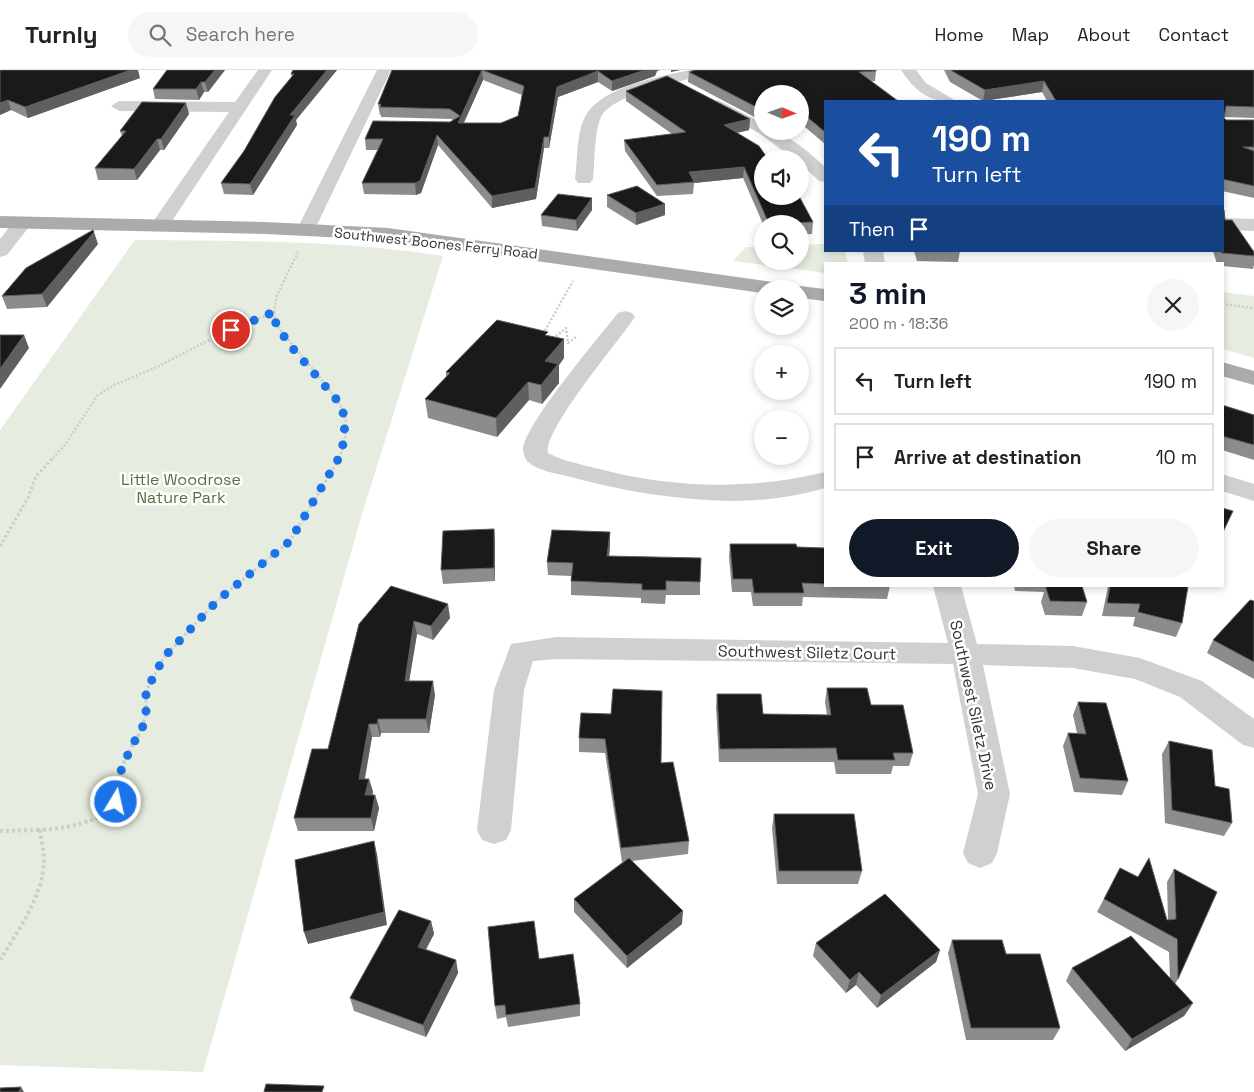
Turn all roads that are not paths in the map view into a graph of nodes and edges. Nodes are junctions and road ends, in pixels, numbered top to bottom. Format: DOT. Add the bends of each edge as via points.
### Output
graph roads {
  1 [pos="265,70"];
  2 [pos="384,70"];
  3 [pos="650,70"];
  4 [pos="710,70"];
  5 [pos="908,70"];
  6 [pos="671,80"];
  7 [pos="686,89"];
  8 [pos="703,98"];
  9 [pos="946,100"];
  10 [pos="119,106"];
  11 [pos="241,107"];
  12 [pos="357,124"];
  13 [pos="376,125"];
  14 [pos="754,125"];
  15 [pos="779,140"];
  16 [pos="824,176"];
  17 [pos="584,179"];
  18 [pos="0,222"];
  19 [pos="23,223"];
  20 [pos="1224,224"];
  21 [pos="1254,225"];
  22 [pos="159,226"];
  23 [pos="306,229"];
  24 [pos="0,251"];
  25 [pos="754,285"];
  26 [pos="809,293"];
  27 [pos="824,295"];
  28 [pos="625,317"];
  29 [pos="1224,369"];
  30 [pos="1254,378"];
  31 [pos="824,480"];
  32 [pos="1224,483"];
  33 [pos="1254,493"];
  34 [pos="947,587"];
  35 [pos="966,655"];
  36 [pos="1254,736"];
  37 [pos="494,830"];
  38 [pos="980,853"];
  1 -- 11 [label="street"];
  2 -- 12 [label="street"];
  3 -- 6 [label="street"];
  4 -- 6 [label="street"];
  5 -- 9 [label="street" via="921,86"];
  6 -- 7 [label="street"];
  6 -- 17 [label="street" via="606,102 593,116"];
  8 -- 14 [label="street"];
  10 -- 11 [label="street"];
  11 -- 22 [label="street"];
  12 -- 13 [label="street"];
  12 -- 23 [label="street"];
  15 -- 16 [label="street" via="808,160"];
  18 -- 19 [label="main road, Southwest Boones Ferry Road"];
  19 -- 22 [label="main road, Southwest Boones Ferry Road"];
  19 -- 24 [label="street"];
  20 -- 21 [label="street"];
  22 -- 23 [label="main road, Southwest Boones Ferry Road"];
  23 -- 25 [label="main road, Southwest Boones Ferry Road" via="441,240"];
  26 -- 27 [label="main road"];
  28 -- 31 [label="street" via="551,415 537,440 535,450 538,457 550,464 638,485 684,490 791,489"];
  29 -- 30 [label="main road"];
  32 -- 33 [label="street"];
  34 -- 35 [label="street, Southwest Siletz Drive"];
  35 -- 36 [label="street, Southwest Siletz Court" via="1073,657 1140,669 1191,689"];
  35 -- 37 [label="street, Southwest Siletz Court" via="556,648 521,652 509,690"];
  35 -- 38 [label="street, Southwest Siletz Drive" via="994,794"];
}
